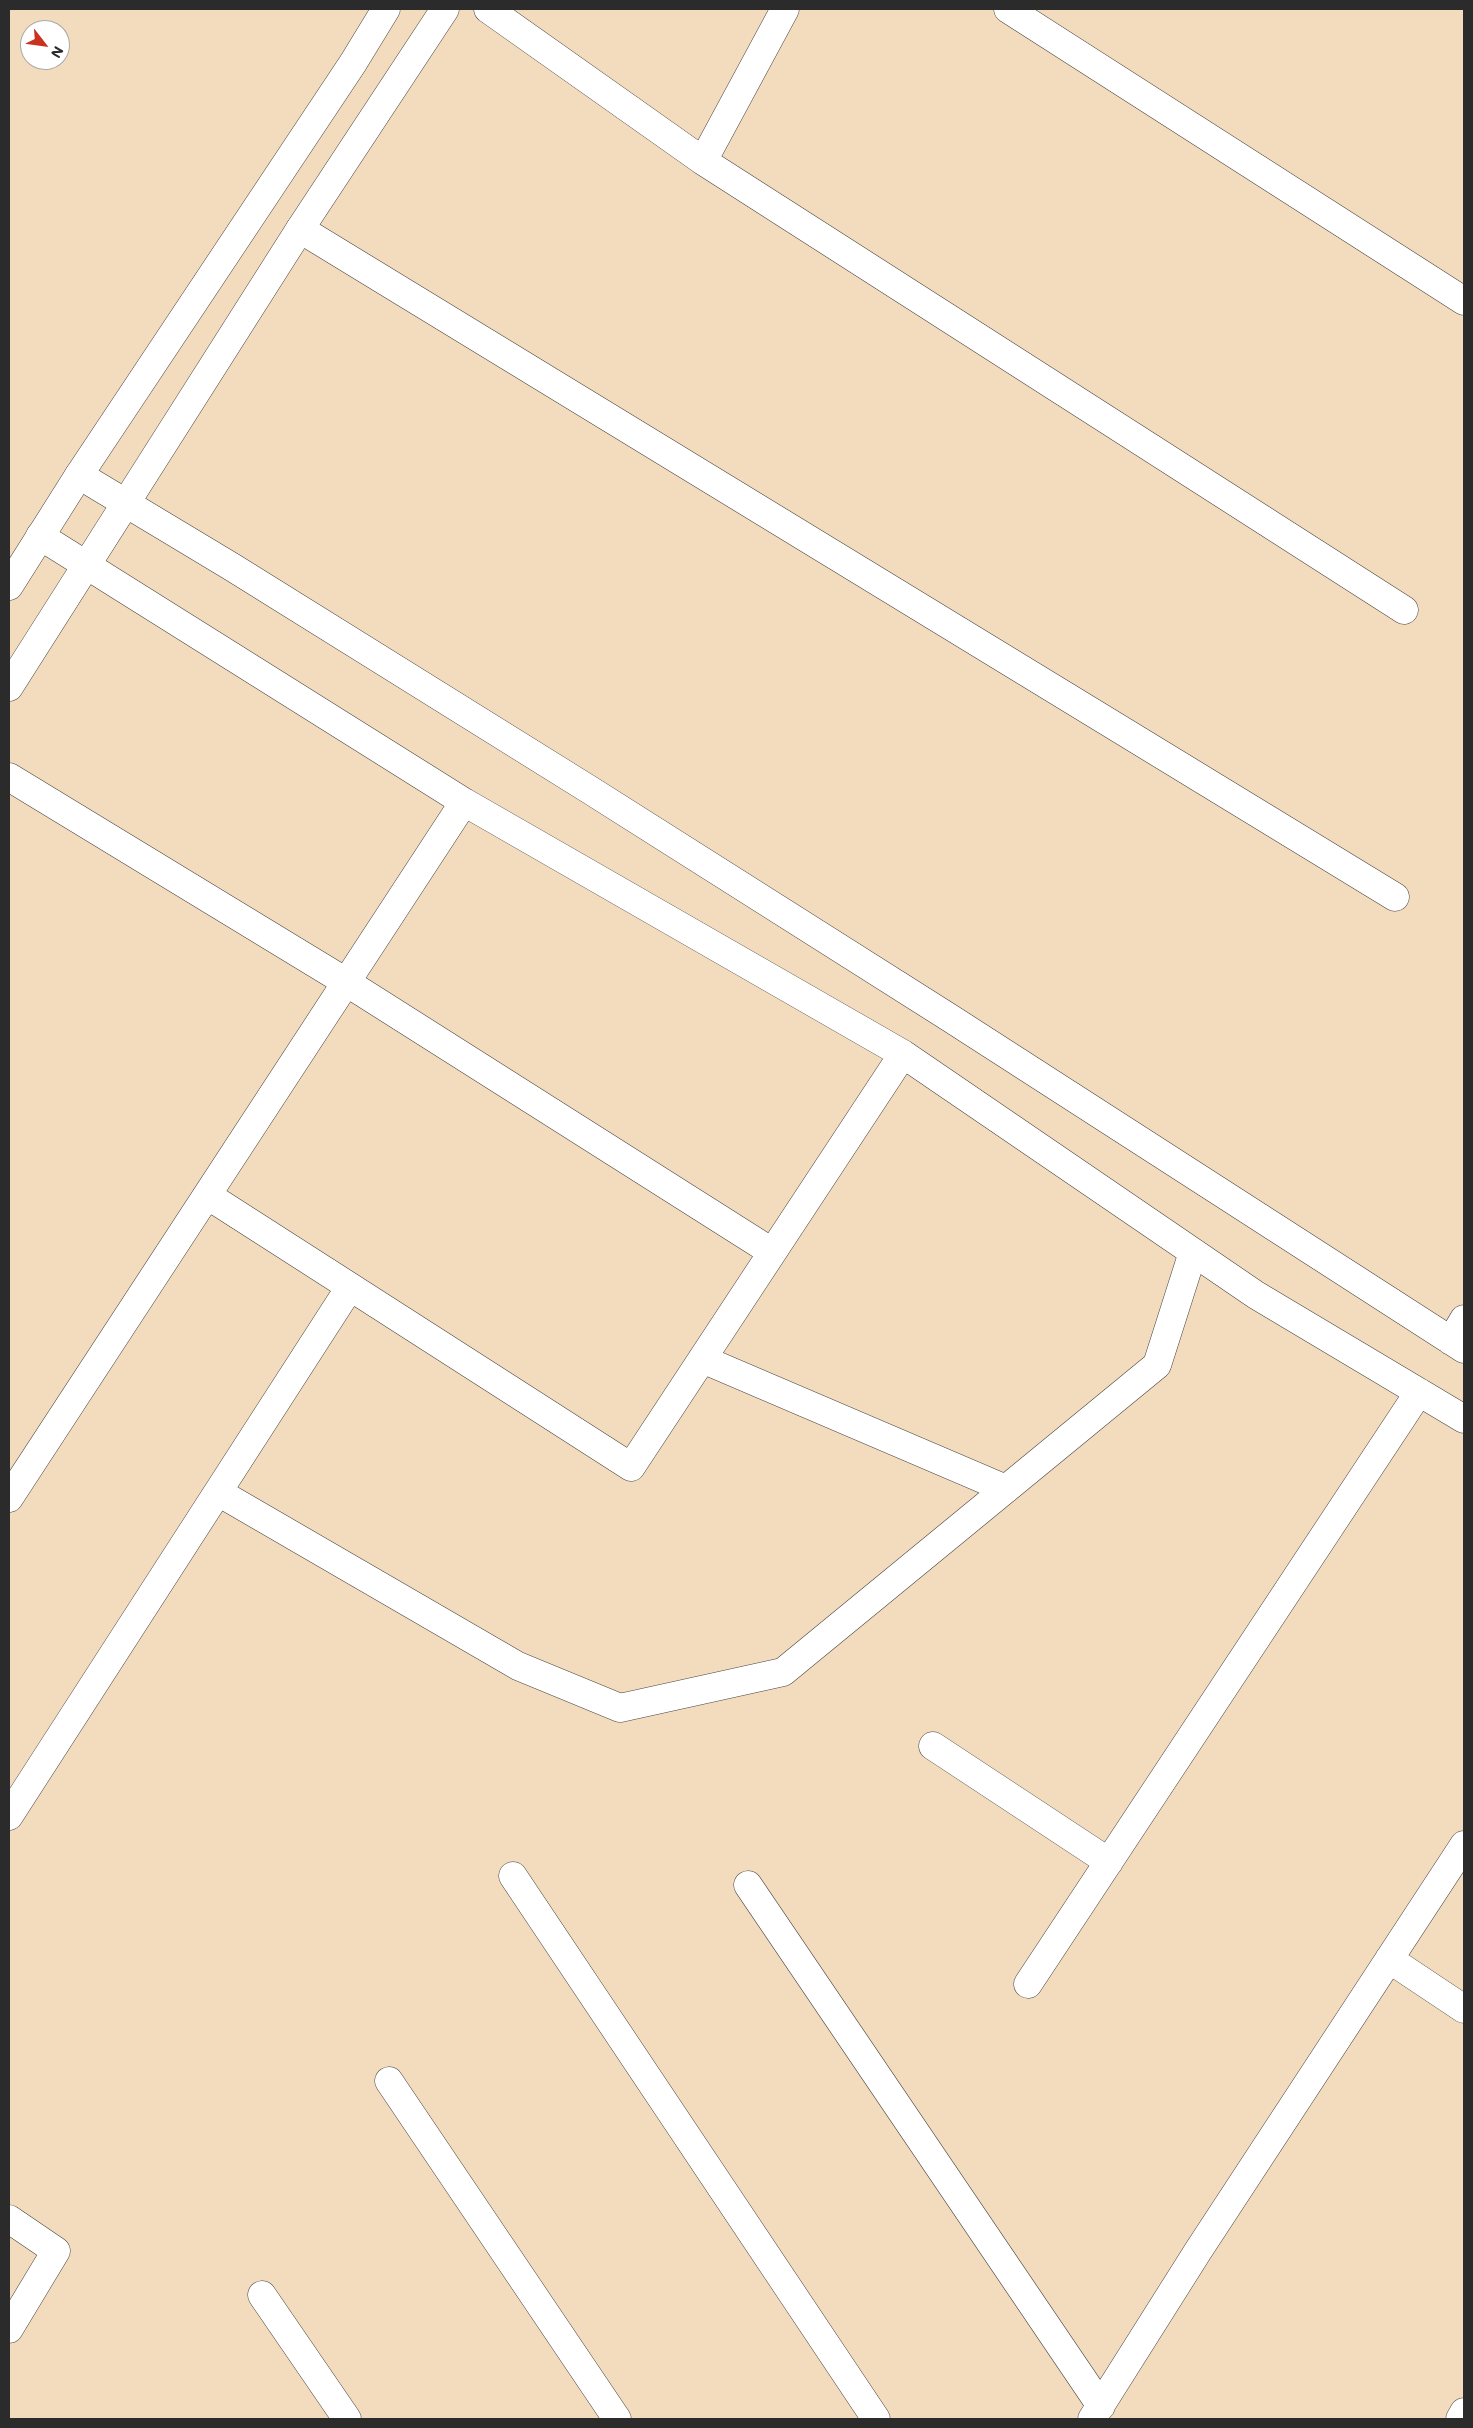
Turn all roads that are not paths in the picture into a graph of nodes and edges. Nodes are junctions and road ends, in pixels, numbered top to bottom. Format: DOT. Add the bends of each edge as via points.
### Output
graph roads {
  1 [pos="386,9"];
  2 [pos="445,9"];
  3 [pos="488,9"];
  4 [pos="785,9"];
  5 [pos="1008,9"];
  6 [pos="703,161"];
  7 [pos="300,229"];
  8 [pos="1464,301"];
  9 [pos="79,475"];
  10 [pos="125,502"];
  11 [pos="40,536"];
  12 [pos="87,564"];
  13 [pos="9,586"];
  14 [pos="1404,610"];
  15 [pos="9,687"];
  16 [pos="9,777"];
  17 [pos="464,802"];
  18 [pos="1396,898"];
  19 [pos="346,982"];
  20 [pos="903,1054"];
  21 [pos="207,1195"];
  22 [pos="772,1252"];
  23 [pos="1193,1252"];
  24 [pos="350,1287"];
  25 [pos="1460,1337"];
  26 [pos="702,1359"];
  27 [pos="1419,1392"];
  28 [pos="1464,1419"];
  29 [pos="1006,1489"];
  30 [pos="218,1492"];
  31 [pos="9,1498"];
  32 [pos="933,1746"];
  33 [pos="9,1816"];
  34 [pos="1464,1845"];
  35 [pos="1109,1862"];
  36 [pos="513,1876"];
  37 [pos="748,1885"];
  38 [pos="1389,1959"];
  39 [pos="1028,1984"];
  40 [pos="1464,2009"];
  41 [pos="389,2081"];
  42 [pos="9,2219"];
  43 [pos="262,2295"];
  44 [pos="9,2329"];
  45 [pos="1097,2412"];
  46 [pos="1464,2412"];
  47 [pos="347,2419"];
  48 [pos="617,2419"];
  49 [pos="876,2419"];
  50 [pos="1460,2419"];
  1 -- 9 [label="street"];
  2 -- 7 [label="street"];
  3 -- 6 [label="street"];
  4 -- 6 [label="street"];
  5 -- 8 [label="street"];
  6 -- 14 [label="street"];
  7 -- 10 [label="street"];
  7 -- 18 [label="street"];
  9 -- 10 [label="street"];
  9 -- 11 [label="street"];
  10 -- 12 [label="street"];
  10 -- 25 [label="street"];
  11 -- 12 [label="street"];
  11 -- 13 [label="street"];
  12 -- 15 [label="street"];
  12 -- 17 [label="street"];
  16 -- 19 [label="street"];
  17 -- 19 [label="street"];
  17 -- 20 [label="street"];
  19 -- 21 [label="street"];
  19 -- 22 [label="street"];
  20 -- 22 [label="street"];
  20 -- 23 [label="street"];
  21 -- 24 [label="street"];
  21 -- 31 [label="street"];
  22 -- 26 [label="street"];
  23 -- 27 [label="street" via="1256,1295"];
  23 -- 29 [label="street" via="1157,1365"];
  24 -- 26 [label="street" via="631,1467"];
  24 -- 30 [label="street"];
  26 -- 29 [label="street"];
  27 -- 28 [label="street"];
  27 -- 35 [label="street"];
  29 -- 30 [label="street" via="783,1672 620,1708 518,1666"];
  30 -- 33 [label="street"];
  32 -- 35 [label="street"];
  34 -- 38 [label="street"];
  35 -- 39 [label="street"];
  36 -- 49 [label="street"];
  37 -- 45 [label="street"];
  38 -- 40 [label="street"];
  38 -- 45 [label="street" via="1203,2242"];
  41 -- 48 [label="street"];
  42 -- 44 [label="street" via="56,2251"];
  43 -- 47 [label="street"];
  46 -- 50 [label="street"];
}
